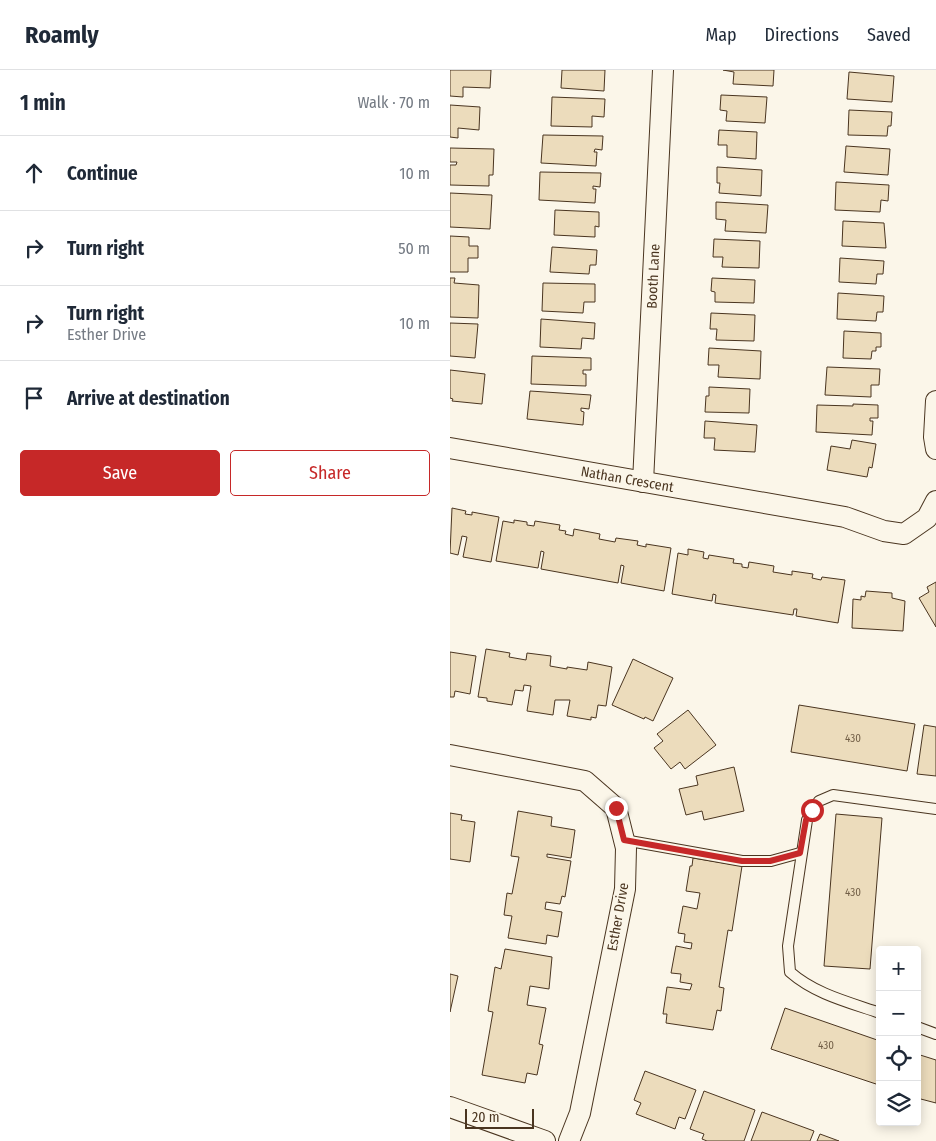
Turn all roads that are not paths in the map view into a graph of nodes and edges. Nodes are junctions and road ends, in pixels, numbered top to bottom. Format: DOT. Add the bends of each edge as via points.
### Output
graph roads {
  1 [pos="663,70"];
  2 [pos="936,401"];
  3 [pos="450,448"];
  4 [pos="936,449"];
  5 [pos="643,482"];
  6 [pos="936,501"];
  7 [pos="450,755"];
  8 [pos="936,809"];
  9 [pos="624,840"];
  10 [pos="800,853"];
  11 [pos="876,1012"];
  12 [pos="921,1028"];
  13 [pos="936,1034"];
  14 [pos="450,1107"];
  15 [pos="545,1141"];
  16 [pos="569,1141"];
  1 -- 5 [label="street, Booth Lane"];
  2 -- 4 [label="street"];
  3 -- 5 [label="street, Nathan Crescent"];
  5 -- 6 [label="street, Nathan Crescent" via="845,517 904,534 927,518"];
  7 -- 9 [label="street, Esther Drive" via="585,781 616,808"];
  8 -- 10 [label="lane" via="833,795 819,801 806,820"];
  9 -- 10 [label="lane" via="742,861 770,861"];
  9 -- 16 [label="street, Esther Drive" via="625,888 580,1113"];
  10 -- 11 [label="lane" via="788,946 790,972 817,991"];
  12 -- 13 [label="lane"];
  14 -- 15 [label="street"];
}
